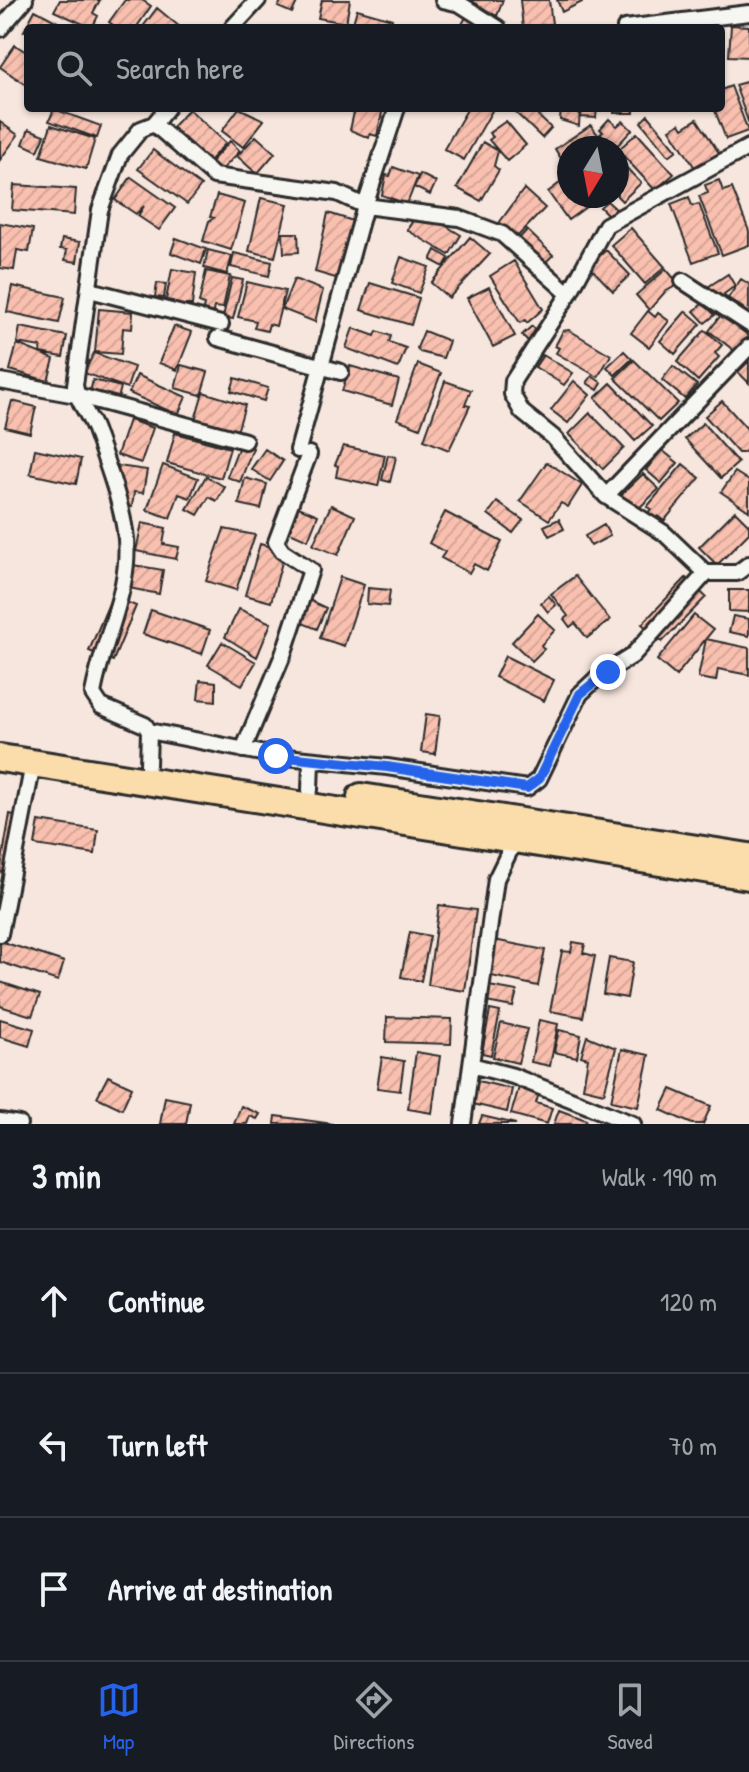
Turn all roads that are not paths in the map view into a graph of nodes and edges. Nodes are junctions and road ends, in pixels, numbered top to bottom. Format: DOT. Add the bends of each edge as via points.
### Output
graph roads {
  1 [pos="25,0"];
  2 [pos="258,0"];
  3 [pos="443,0"];
  4 [pos="749,13"];
  5 [pos="236,24"];
  6 [pos="492,24"];
  7 [pos="658,24"];
  8 [pos="0,29"];
  9 [pos="164,112"];
  10 [pos="396,112"];
  11 [pos="154,124"];
  12 [pos="749,147"];
  13 [pos="365,206"];
  14 [pos="683,281"];
  15 [pos="90,290"];
  16 [pos="569,294"];
  17 [pos="749,324"];
  18 [pos="749,347"];
  19 [pos="320,368"];
  20 [pos="341,372"];
  21 [pos="0,381"];
  22 [pos="76,395"];
  23 [pos="245,441"];
  24 [pos="606,496"];
  25 [pos="706,573"];
  26 [pos="745,573"];
  27 [pos="149,731"];
  28 [pos="0,741"];
  29 [pos="243,750"];
  30 [pos="0,758"];
  31 [pos="311,761"];
  32 [pos="33,764"];
  33 [pos="148,765"];
  34 [pos="224,785"];
  35 [pos="310,790"];
  36 [pos="515,840"];
  37 [pos="749,857"];
  38 [pos="749,876"];
  39 [pos="0,934"];
  40 [pos="471,1065"];
  41 [pos="0,1121"];
  42 [pos="19,1124"];
  43 [pos="463,1124"];
  44 [pos="633,1124"];
  1 -- 8 [label="street"];
  2 -- 5 [label="street"];
  3 -- 6 [label="street"];
  4 -- 7 [label="street"];
  9 -- 11 [label="street"];
  10 -- 13 [label="street"];
  11 -- 13 [label="street" via="214,176 337,193"];
  11 -- 15 [label="street" via="141,129 120,155 100,210"];
  12 -- 16 [label="street" via="606,225"];
  13 -- 16 [label="street" via="459,218 502,234"];
  13 -- 19 [label="street"];
  14 -- 17 [label="street"];
  15 -- 19 [label="street"];
  15 -- 22 [label="street" via="77,356"];
  16 -- 24 [label="street" via="513,381 512,394 522,412 553,437"];
  18 -- 24 [label="street"];
  19 -- 20 [label="street"];
  19 -- 29 [label="street" via="303,452 276,542 311,570"];
  21 -- 22 [label="street"];
  22 -- 23 [label="street"];
  22 -- 27 [label="street" via="94,427 125,531 127,570 93,694 101,706"];
  24 -- 25 [label="street" via="664,533"];
  25 -- 26 [label="street"];
  25 -- 31 [label="street" via="632,656 580,694 539,779 527,788"];
  27 -- 29 [label="street"];
  27 -- 33 [label="street"];
  28 -- 33 [label="highway"];
  29 -- 31 [label="street"];
  30 -- 32 [label="highway"];
  31 -- 35 [label="street"];
  32 -- 34 [label="highway"];
  32 -- 39 [label="street"];
  33 -- 34 [label="highway"];
  34 -- 35 [label="highway"];
  34 -- 36 [label="highway"];
  35 -- 37 [label="highway"];
  36 -- 38 [label="highway"];
  36 -- 40 [label="street" via="496,879"];
  40 -- 43 [label="street"];
  40 -- 44 [label="street" via="513,1076"];
  41 -- 42 [label="street"];
}
